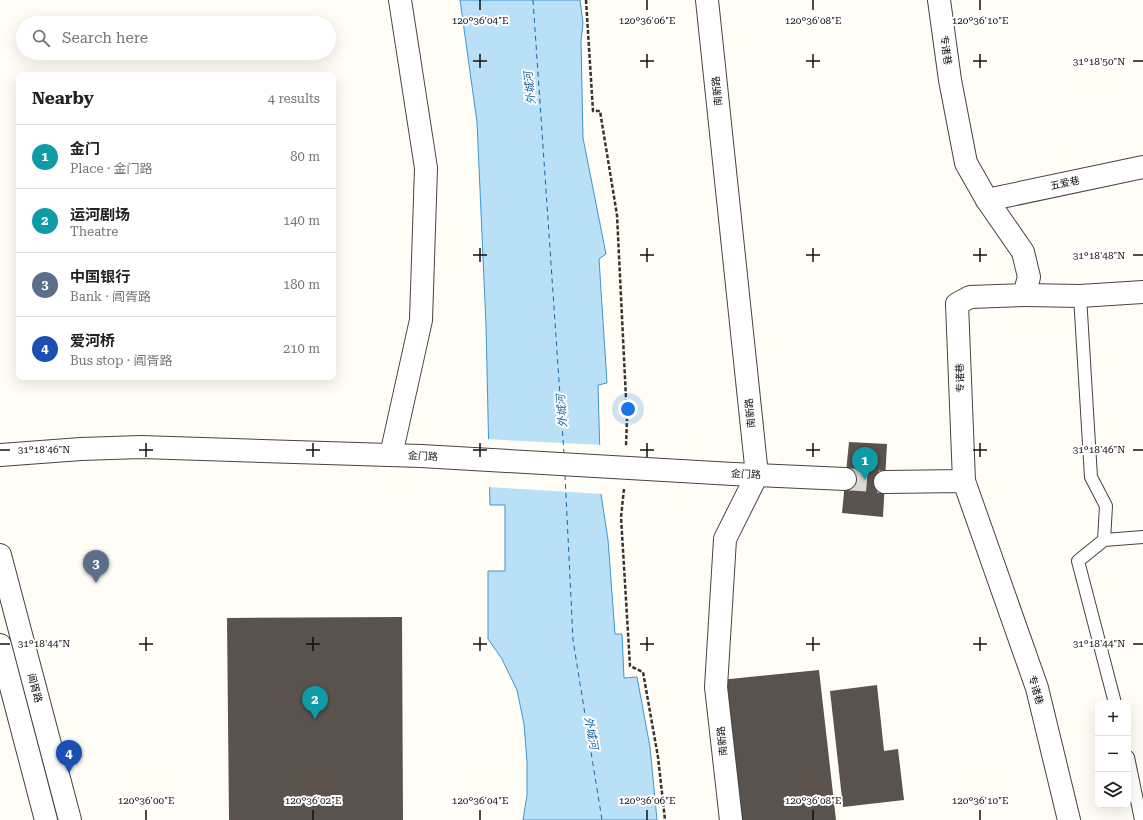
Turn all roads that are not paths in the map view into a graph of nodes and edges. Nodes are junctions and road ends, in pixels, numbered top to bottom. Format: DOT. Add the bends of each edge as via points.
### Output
graph roads {
  1 [pos="400,0"];
  2 [pos="707,0"];
  3 [pos="940,0"];
  4 [pos="1143,167"];
  5 [pos="987,200"];
  6 [pos="1143,292"];
  7 [pos="1024,295"];
  8 [pos="1080,296"];
  9 [pos="0,455"];
  10 [pos="391,455"];
  11 [pos="757,475"];
  12 [pos="845,479"];
  13 [pos="964,481"];
  14 [pos="885,482"];
  15 [pos="1143,537"];
  16 [pos="1104,540"];
  17 [pos="0,555"];
  18 [pos="0,645"];
  19 [pos="1114,700"];
  20 [pos="1131,772"];
  21 [pos="46,820"];
  22 [pos="70,820"];
  23 [pos="731,820"];
  24 [pos="1069,820"];
  25 [pos="1141,820"];
  1 -- 10 [label="street" via="426,168 421,320"];
  2 -- 11 [label="street, 南新路"];
  3 -- 5 [label="street, 专诸巷" via="950,80 966,163"];
  4 -- 5 [label="street, 五爱巷"];
  5 -- 7 [label="street, 专诸巷" via="1023,252 1029,277"];
  6 -- 8 [label="street"];
  7 -- 8 [label="street"];
  7 -- 13 [label="street, 专诸巷" via="970,297 957,304"];
  8 -- 16 [label="lane" via="1091,478 1106,506"];
  9 -- 10 [label="street, 金门路" via="116,447"];
  10 -- 11 [label="street, 金门路, bridge"];
  11 -- 12 [label="street, 金门路"];
  11 -- 23 [label="street, 南新路" via="725,539 716,687"];
  13 -- 14 [label="street"];
  13 -- 24 [label="street, 专诸巷" via="1037,688"];
  15 -- 16 [label="lane"];
  16 -- 19 [label="lane" via="1078,561"];
  17 -- 22 [label="street, 阊胥路"];
  18 -- 21 [label="street"];
  20 -- 25 [label="lane"];
}
